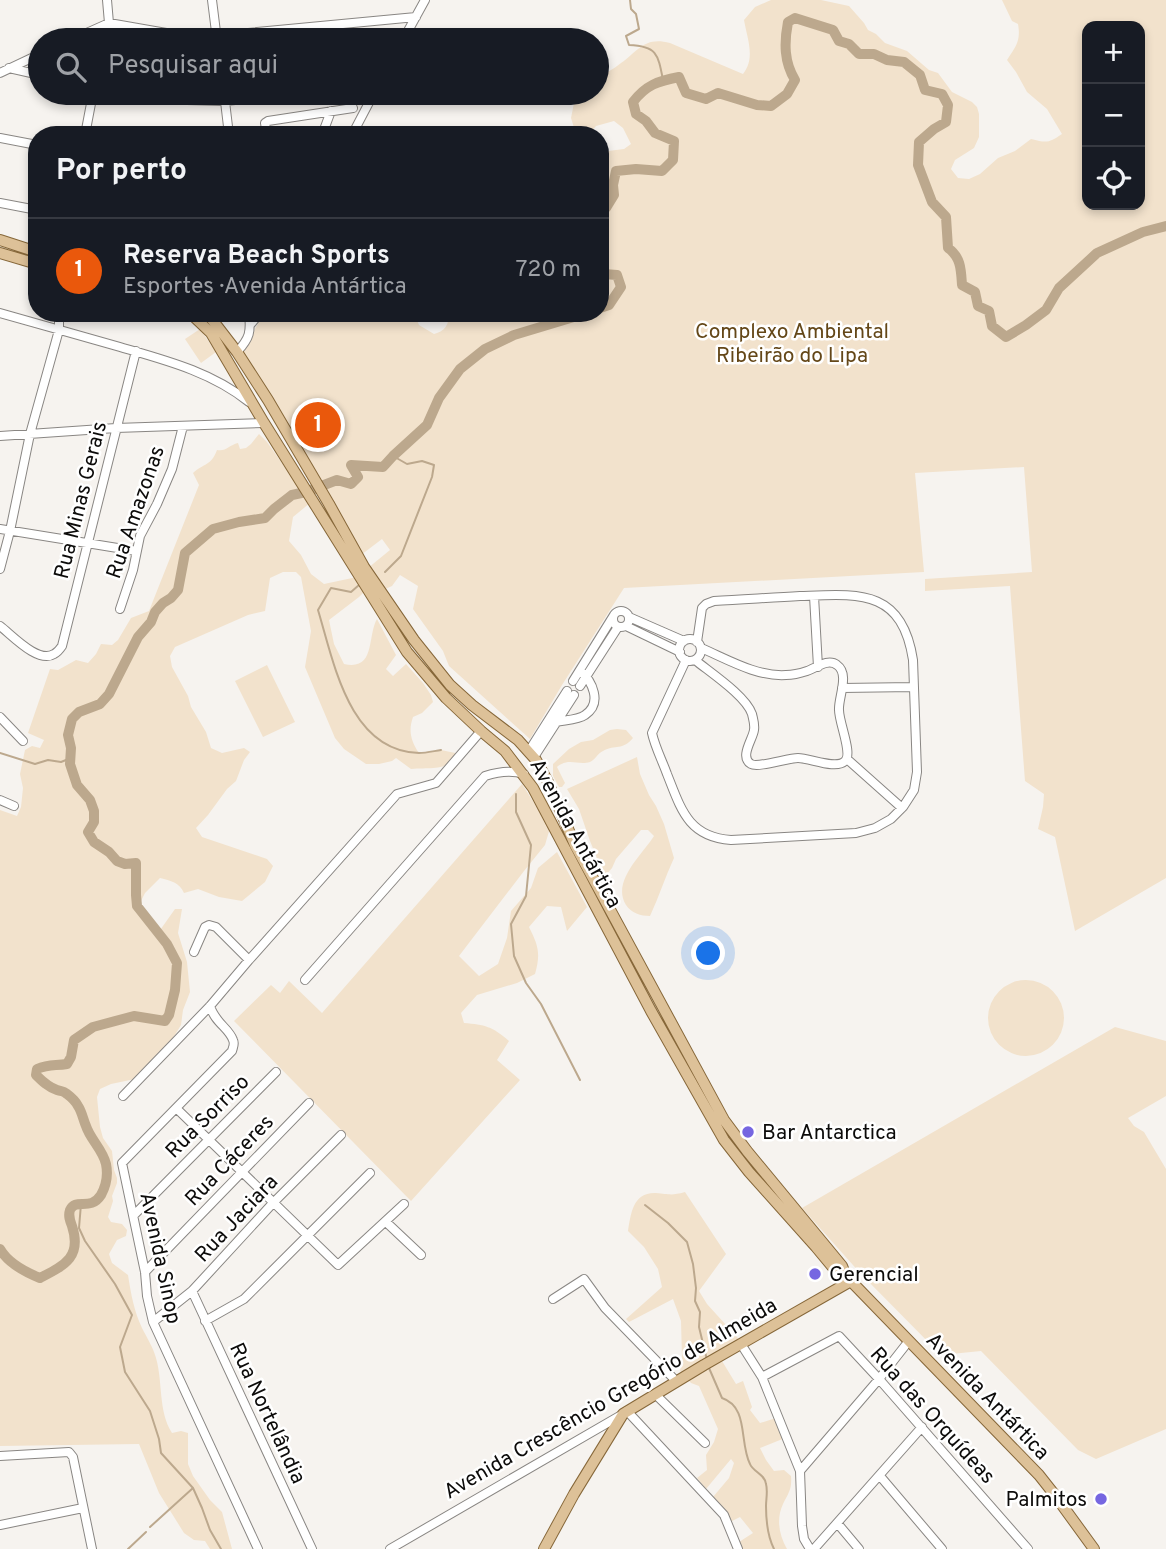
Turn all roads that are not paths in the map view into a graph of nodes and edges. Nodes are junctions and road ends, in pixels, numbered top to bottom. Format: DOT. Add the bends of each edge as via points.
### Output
graph roads {
  1 [pos="107,0"];
  2 [pos="212,0"];
  3 [pos="425,0"];
  4 [pos="416,17"];
  5 [pos="110,23"];
  6 [pos="99,28"];
  7 [pos="109,28"];
  8 [pos="138,28"];
  9 [pos="215,28"];
  10 [pos="293,28"];
  11 [pos="410,28"];
  12 [pos="28,59"];
  13 [pos="9,68"];
  14 [pos="28,72"];
  15 [pos="0,73"];
  16 [pos="91,105"];
  17 [pos="226,105"];
  18 [pos="368,105"];
  19 [pos="353,108"];
  20 [pos="331,111"];
  21 [pos="87,126"];
  22 [pos="228,126"];
  23 [pos="266,126"];
  24 [pos="325,126"];
  25 [pos="357,126"];
  26 [pos="0,138"];
  27 [pos="28,143"];
  28 [pos="0,204"];
  29 [pos="28,209"];
  30 [pos="0,240"];
  31 [pos="28,249"];
  32 [pos="0,253"];
  33 [pos="28,261"];
  34 [pos="0,313"];
  35 [pos="28,321"];
  36 [pos="31,322"];
  37 [pos="59,322"];
  38 [pos="199,322"];
  39 [pos="215,322"];
  40 [pos="250,322"];
  41 [pos="252,322"];
  42 [pos="250,325"];
  43 [pos="59,330"];
  44 [pos="136,351"];
  45 [pos="237,352"];
  46 [pos="227,362"];
  47 [pos="254,406"];
  48 [pos="264,423"];
  49 [pos="183,426"];
  50 [pos="116,428"];
  51 [pos="30,434"];
  52 [pos="0,436"];
  53 [pos="0,529"];
  54 [pos="10,531"];
  55 [pos="88,544"];
  56 [pos="136,551"];
  57 [pos="0,569"];
  58 [pos="814,596"];
  59 [pos="120,609"];
  60 [pos="614,615"];
  61 [pos="625,623"];
  62 [pos="0,626"];
  63 [pos="684,641"];
  64 [pos="699,645"];
  65 [pos="680,652"];
  66 [pos="691,660"];
  67 [pos="818,667"];
  68 [pos="580,679"];
  69 [pos="914,687"];
  70 [pos="842,688"];
  71 [pos="569,695"];
  72 [pos="0,717"];
  73 [pos="553,720"];
  74 [pos="481,731"];
  75 [pos="23,741"];
  76 [pos="529,752"];
  77 [pos="507,753"];
  78 [pos="847,759"];
  79 [pos="542,770"];
  80 [pos="498,773"];
  81 [pos="524,774"];
  82 [pos="0,800"];
  83 [pos="14,806"];
  84 [pos="902,808"];
  85 [pos="194,952"];
  86 [pos="249,960"];
  87 [pos="305,980"];
  88 [pos="211,1006"];
  89 [pos="276,1072"];
  90 [pos="123,1096"];
  91 [pos="309,1103"];
  92 [pos="176,1108"];
  93 [pos="716,1127"];
  94 [pos="341,1135"];
  95 [pos="209,1138"];
  96 [pos="747,1151"];
  97 [pos="243,1171"];
  98 [pos="370,1173"];
  99 [pos="273,1203"];
  100 [pos="404,1204"];
  101 [pos="134,1215"];
  102 [pos="386,1223"];
  103 [pos="307,1235"];
  104 [pos="421,1255"];
  105 [pos="145,1272"];
  106 [pos="848,1279"];
  107 [pos="192,1291"];
  108 [pos="553,1300"];
  109 [pos="205,1321"];
  110 [pos="152,1322"];
  111 [pos="908,1342"];
  112 [pos="741,1343"];
  113 [pos="762,1377"];
  114 [pos="879,1379"];
  115 [pos="677,1382"];
  116 [pos="656,1395"];
  117 [pos="625,1412"];
  118 [pos="922,1427"];
  119 [pos="705,1443"];
  120 [pos="0,1456"];
  121 [pos="800,1471"];
  122 [pos="880,1476"];
  123 [pos="83,1508"];
  124 [pos="838,1524"];
  125 [pos="0,1525"];
  126 [pos="92,1549"];
  127 [pos="258,1549"];
  128 [pos="312,1549"];
  129 [pos="390,1549"];
  130 [pos="544,1549"];
  131 [pos="738,1549"];
  132 [pos="812,1549"];
  133 [pos="859,1549"];
  134 [pos="942,1549"];
  135 [pos="1028,1549"];
  136 [pos="1094,1549"];
  1 -- 5 [label="street"];
  2 -- 9 [label="street"];
  3 -- 4 [label="street"];
  4 -- 10 [label="street"];
  4 -- 11 [label="street"];
  5 -- 6 [label="street"];
  5 -- 7 [label="street"];
  5 -- 8 [label="street"];
  12 -- 13 [label="street"];
  13 -- 14 [label="street"];
  13 -- 15 [label="street"];
  16 -- 21 [label="street"];
  17 -- 22 [label="street"];
  18 -- 25 [label="street"];
  19 -- 20 [label="street"];
  20 -- 23 [label="street" via="268,121"];
  20 -- 24 [label="street"];
  26 -- 27 [label="street"];
  28 -- 29 [label="street"];
  30 -- 31 [label="main road"];
  32 -- 33 [label="main road"];
  34 -- 35 [label="street"];
  36 -- 43 [label="street"];
  37 -- 43 [label="street"];
  38 -- 46 [label="main road, Avenida Antártica"];
  39 -- 45 [label="main road, Avenida Antártica"];
  40 -- 42 [label="street"];
  41 -- 42 [label="street"];
  42 -- 45 [label="street"];
  43 -- 44 [label="street"];
  43 -- 51 [label="street"];
  44 -- 47 [label="street" via="200,373"];
  44 -- 50 [label="street, Rua Minas Gerais"];
  45 -- 46 [label="main road"];
  45 -- 76 [label="main road, Avenida Antártica" via="364,567 433,665"];
  46 -- 47 [label="main road, Avenida Antártica"];
  47 -- 48 [label="main road, Avenida Antártica"];
  48 -- 49 [label="street"];
  48 -- 74 [label="main road, Avenida Antártica" via="407,652"];
  49 -- 50 [label="street"];
  49 -- 56 [label="street, Rua Amazonas" via="172,469"];
  50 -- 51 [label="street"];
  50 -- 55 [label="street, Rua Minas Gerais"];
  51 -- 52 [label="street"];
  51 -- 54 [label="street"];
  53 -- 54 [label="street"];
  54 -- 55 [label="street"];
  54 -- 57 [label="street"];
  55 -- 56 [label="street"];
  55 -- 62 [label="street, Rua Minas Gerais" via="62,646 54,655 34,654"];
  56 -- 59 [label="street, Rua Amazonas"];
  58 -- 64 [label="street" via="708,603 702,608"];
  58 -- 67 [label="street"];
  58 -- 69 [label="street" via="861,596 895,614 910,644"];
  60 -- 61 [label="street" via="614,623"];
  60 -- 61 [label="street" via="628,614"];
  60 -- 68 [label="street"];
  61 -- 63 [label="street"];
  61 -- 65 [label="street"];
  61 -- 68 [label="street"];
  63 -- 64 [label="street" via="691,639"];
  63 -- 65 [label="street"];
  64 -- 66 [label="street" via="700,655"];
  64 -- 67 [label="street" via="751,670 774,675"];
  65 -- 66 [label="street"];
  66 -- 78 [label="street" via="739,695 750,709 754,729 746,753 752,764 801,758 839,764"];
  66 -- 84 [label="street" via="652,733 681,808 702,832 731,840 856,833 884,824"];
  67 -- 70 [label="street" via="837,664"];
  68 -- 73 [label="street" via="593,688 593,707 583,717"];
  69 -- 70 [label="street"];
  69 -- 84 [label="street" via="917,772 914,790"];
  70 -- 78 [label="street" via="839,708"];
  71 -- 73 [label="street"];
  72 -- 75 [label="street"];
  73 -- 76 [label="street"];
  74 -- 77 [label="main road, Avenida Antártica"];
  74 -- 86 [label="street" via="436,783 397,794"];
  76 -- 77 [label="main road" via="510,745"];
  76 -- 79 [label="main road, Avenida Antártica"];
  77 -- 80 [label="street"];
  77 -- 81 [label="main road, Avenida Antártica"];
  78 -- 84 [label="street"];
  79 -- 81 [label="main road" via="537,779"];
  79 -- 96 [label="main road, Avenida Antártica" via="575,845 712,1100"];
  80 -- 81 [label="street"];
  80 -- 87 [label="street" via="485,776"];
  81 -- 93 [label="main road, Avenida Antártica"];
  82 -- 83 [label="street"];
  85 -- 86 [label="street" via="209,925"];
  86 -- 88 [label="street"];
  88 -- 90 [label="street"];
  88 -- 92 [label="street, Avenida Sinop" via="233,1038 234,1047"];
  89 -- 95 [label="street, Rua Sorriso"];
  91 -- 97 [label="street, Rua Cáceres"];
  92 -- 95 [label="street"];
  92 -- 101 [label="street, Avenida Sinop" via="122,1163"];
  93 -- 96 [label="main road"];
  93 -- 106 [label="main road, Avenida Antártica" via="749,1172"];
  94 -- 99 [label="street, Rua Jaciara"];
  95 -- 97 [label="street"];
  95 -- 101 [label="street, Rua Sorriso"];
  96 -- 106 [label="main road, Avenida Antártica" via="842,1265"];
  97 -- 99 [label="street"];
  97 -- 105 [label="street, Rua Cáceres"];
  98 -- 103 [label="street"];
  99 -- 103 [label="street"];
  99 -- 107 [label="street, Rua Jaciara"];
  100 -- 102 [label="street"];
  101 -- 105 [label="street, Avenida Sinop"];
  102 -- 103 [label="street" via="338,1265"];
  102 -- 104 [label="street"];
  103 -- 109 [label="street" via="244,1299"];
  105 -- 110 [label="street, Avenida Sinop"];
  106 -- 111 [label="main road, Avenida Antártica"];
  106 -- 112 [label="main road, Avenida Crescêncio Gregório de Almeida"];
  107 -- 109 [label="street, Rua Nortelândia"];
  107 -- 110 [label="street, Rua Jaciara"];
  108 -- 115 [label="street" via="584,1279 605,1308"];
  109 -- 128 [label="street, Rua Nortelândia"];
  110 -- 127 [label="street, Avenida Sinop"];
  111 -- 114 [label="street"];
  111 -- 136 [label="main road, Avenida Antártica" via="1039,1475"];
  112 -- 113 [label="street"];
  112 -- 115 [label="main road, Avenida Crescêncio Gregório de Almeida"];
  113 -- 114 [label="street, Rua das Orquídeas" via="839,1336"];
  113 -- 121 [label="street"];
  114 -- 118 [label="street, Rua das Orquídeas"];
  114 -- 121 [label="street"];
  115 -- 116 [label="main road, Avenida Crescêncio Gregório de Almeida"];
  116 -- 117 [label="main road, Avenida Crescêncio Gregório de Almeida"];
  116 -- 119 [label="street"];
  117 -- 129 [label="street, Avenida Crescêncio Gregório de Almeida"];
  117 -- 130 [label="main road"];
  117 -- 131 [label="street" via="724,1516"];
  118 -- 122 [label="street"];
  118 -- 135 [label="street, Rua das Orquídeas"];
  120 -- 123 [label="street" via="69,1452"];
  121 -- 132 [label="street" via="802,1526"];
  122 -- 124 [label="street"];
  122 -- 134 [label="street"];
  123 -- 125 [label="street"];
  123 -- 126 [label="street"];
  124 -- 132 [label="street"];
  124 -- 133 [label="street"];
}
